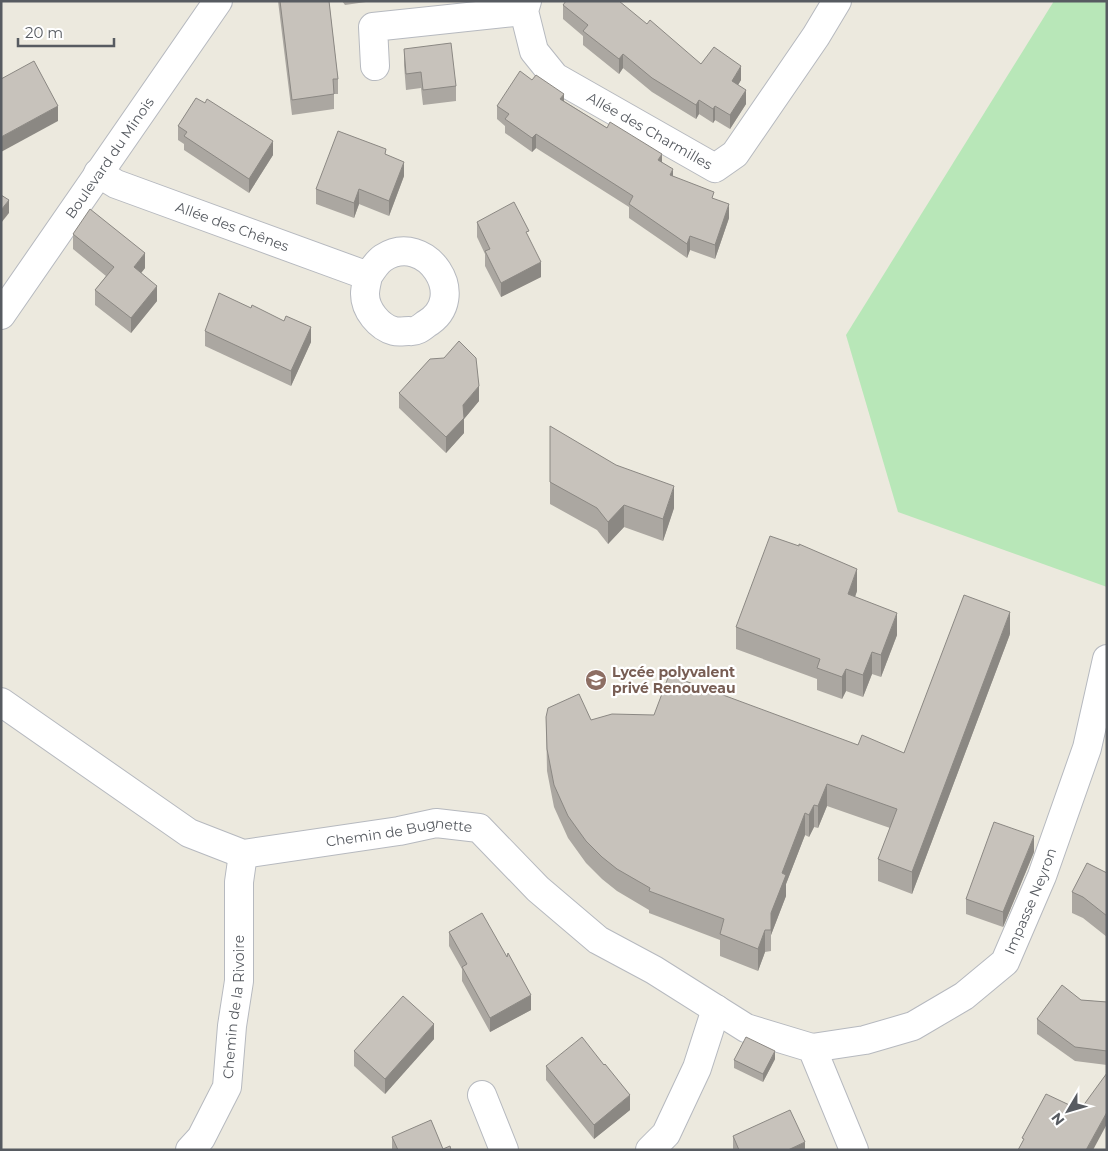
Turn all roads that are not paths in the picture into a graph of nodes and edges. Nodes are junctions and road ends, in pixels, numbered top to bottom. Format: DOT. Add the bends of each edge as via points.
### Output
graph roads {
  1 [pos="218,1"];
  2 [pos="837,1"];
  3 [pos="526,6"];
  4 [pos="375,66"];
  5 [pos="98,173"];
  6 [pos="368,276"];
  7 [pos="1,314"];
  8 [pos="1107,659"];
  9 [pos="1,702"];
  10 [pos="243,854"];
  11 [pos="716,1009"];
  12 [pos="812,1048"];
  13 [pos="482,1095"];
  14 [pos="190,1150"];
  15 [pos="504,1150"];
  16 [pos="650,1150"];
  17 [pos="854,1150"];
  1 -- 5 [label="street, Boulevard du Minois"];
  2 -- 3 [label="street, Allée des Charmilles" via="735,154 715,168 555,77 534,51"];
  3 -- 4 [label="street" via="373,27"];
  5 -- 6 [label="street, Allée des Chênes" via="116,184"];
  5 -- 7 [label="street, Boulevard du Minois"];
  8 -- 12 [label="street, Impasse Neyron" via="1087,748 1042,876 1005,962 964,996 913,1026 865,1040"];
  9 -- 10 [label="street, Chemin de Bugnette" via="189,833"];
  10 -- 11 [label="street, Chemin de Bugnette" via="436,823 479,828 538,889 598,940"];
  10 -- 14 [label="street, Chemin de la Rivoire" via="239,882 239,981 227,1087 201,1138"];
  11 -- 12 [label="street, Chemin de Bugnette" via="746,1028"];
  11 -- 16 [label="street" via="697,1068 666,1134"];
  12 -- 17 [label="street"];
  13 -- 15 [label="street"];
}
